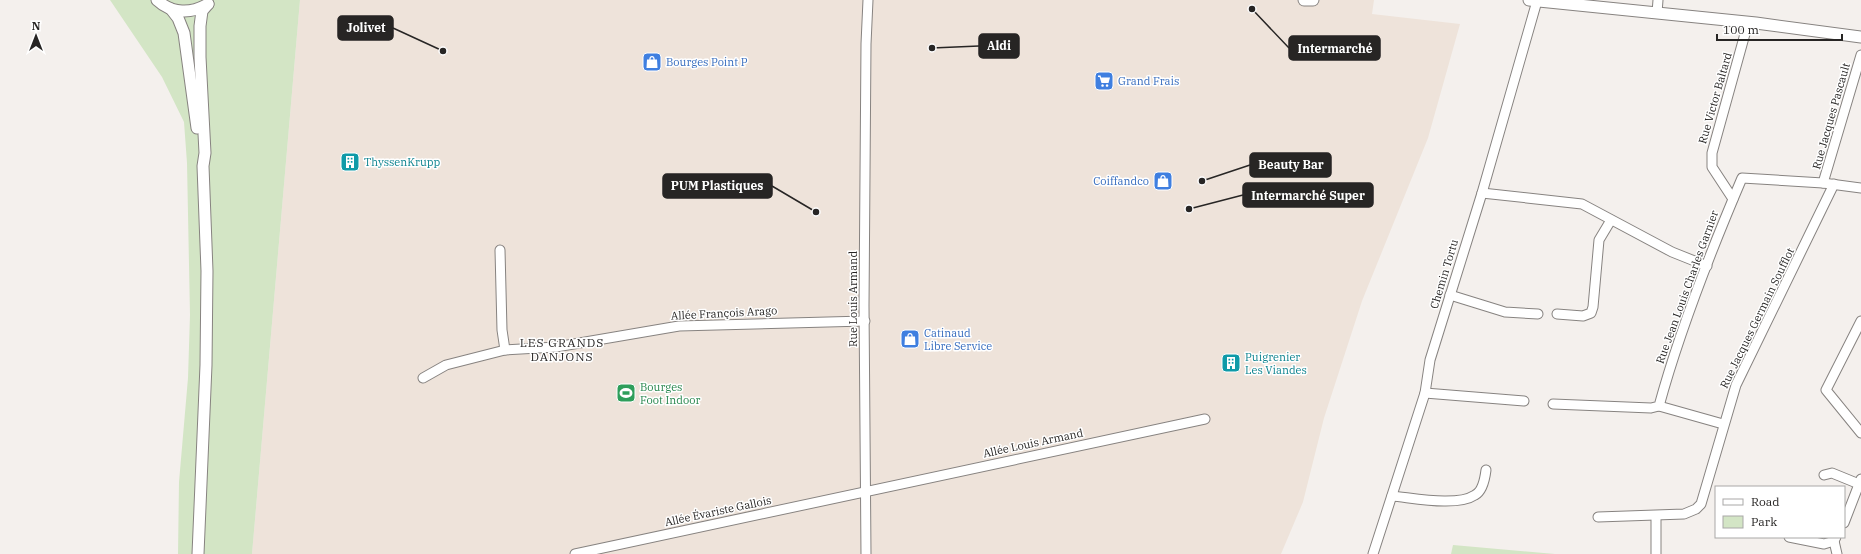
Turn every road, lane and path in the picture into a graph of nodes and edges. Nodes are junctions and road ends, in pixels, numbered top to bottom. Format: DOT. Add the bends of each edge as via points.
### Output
graph roads {
  1 [pos="157,0"];
  2 [pos="863,0"];
  3 [pos="868,0"];
  4 [pos="1304,0"];
  5 [pos="1313,0"];
  6 [pos="1533,0"];
  7 [pos="1658,0"];
  8 [pos="210,2"];
  9 [pos="1581,2"];
  10 [pos="171,9"];
  11 [pos="1657,12"];
  12 [pos="1748,23"];
  13 [pos="1861,37"];
  14 [pos="866,44"];
  15 [pos="1861,55"];
  16 [pos="203,166"];
  17 [pos="1823,183"];
  18 [pos="1834,184"];
  19 [pos="1861,188"];
  20 [pos="1482,193"];
  21 [pos="1733,199"];
  22 [pos="1611,220"];
  23 [pos="500,250"];
  24 [pos="1707,266"];
  25 [pos="1450,295"];
  26 [pos="1538,314"];
  27 [pos="1557,314"];
  28 [pos="865,320"];
  29 [pos="1861,321"];
  30 [pos="505,350"];
  31 [pos="423,378"];
  32 [pos="1425,394"];
  33 [pos="1524,401"];
  34 [pos="1552,404"];
  35 [pos="1658,406"];
  36 [pos="1205,419"];
  37 [pos="1723,424"];
  38 [pos="1861,433"];
  39 [pos="1486,470"];
  40 [pos="1824,475"];
  41 [pos="1860,482"];
  42 [pos="866,491"];
  43 [pos="1392,496"];
  44 [pos="1656,516"];
  45 [pos="1598,517"];
  46 [pos="1845,520"];
  47 [pos="1794,538"];
  48 [pos="1835,539"];
  49 [pos="198,554"];
  50 [pos="575,554"];
  51 [pos="866,554"];
  52 [pos="1373,554"];
  53 [pos="1656,554"];
  54 [pos="1837,554"];
  1 -- 10 [label="main road"];
  2 -- 14 [label="street, Rue Louis Armand"];
  3 -- 14 [label="street, Rue Louis Armand"];
  4 -- 5 [label="main road"];
  6 -- 9 [label="main road"];
  6 -- 20 [label="street, Chemin Tortu"];
  7 -- 11 [label="street"];
  8 -- 10 [label="main road" via="201,8 186,12"];
  8 -- 16 [label="main road" via="202,11 200,26 205,153"];
  9 -- 11 [label="main road"];
  10 -- 16 [label="main road" via="184,33"];
  11 -- 12 [label="main road"];
  12 -- 13 [label="main road"];
  12 -- 21 [label="street, Rue Victor Baltard" via="1712,154 1712,167"];
  14 -- 28 [label="street, Rue Louis Armand"];
  15 -- 17 [label="street, Rue Jacques Pascault"];
  16 -- 49 [label="main road" via="206,335"];
  17 -- 18 [label="street"];
  17 -- 21 [label="street, Rue Jean Louis Charles Garnier" via="1742,178"];
  18 -- 19 [label="street"];
  18 -- 37 [label="street, Rue Jacques Germain Soufflot" via="1736,385"];
  20 -- 22 [label="street" via="1574,202"];
  20 -- 25 [label="street, Chemin Tortu"];
  21 -- 24 [label="street, Rue Jean Louis Charles Garnier"];
  22 -- 24 [label="street" via="1672,252"];
  22 -- 27 [label="street" via="1599,240 1591,314"];
  23 -- 30 [label="street"];
  24 -- 35 [label="street, Rue Jean Louis Charles Garnier"];
  25 -- 26 [label="street" via="1505,312"];
  25 -- 32 [label="street, Chemin Tortu" via="1430,360"];
  28 -- 30 [label="street, Allée François Arago" via="679,326 582,343"];
  28 -- 42 [label="street, Rue Louis Armand"];
  29 -- 38 [label="street" via="1826,390"];
  30 -- 31 [label="street, Allée François Arago" via="446,365"];
  32 -- 33 [label="street"];
  32 -- 43 [label="street, Chemin Tortu"];
  34 -- 35 [label="street" via="1651,408"];
  35 -- 37 [label="street"];
  36 -- 42 [label="street, Allée Louis Armand"];
  37 -- 44 [label="street, Rue Jacques Germain Soufflot" via="1701,504 1684,514"];
  39 -- 43 [label="street" via="1485,480 1476,495 1460,501"];
  40 -- 41 [label="street" via="1832,472"];
  41 -- 46 [label="street"];
  42 -- 50 [label="street, Allée Évariste Gallois"];
  42 -- 51 [label="street, Rue Louis Armand"];
  43 -- 52 [label="street, Chemin Tortu"];
  44 -- 45 [label="street, Rue Jacques Germain Soufflot"];
  44 -- 53 [label="street"];
  47 -- 48 [label="street" via="1824,544"];
  48 -- 54 [label="street"];
}
